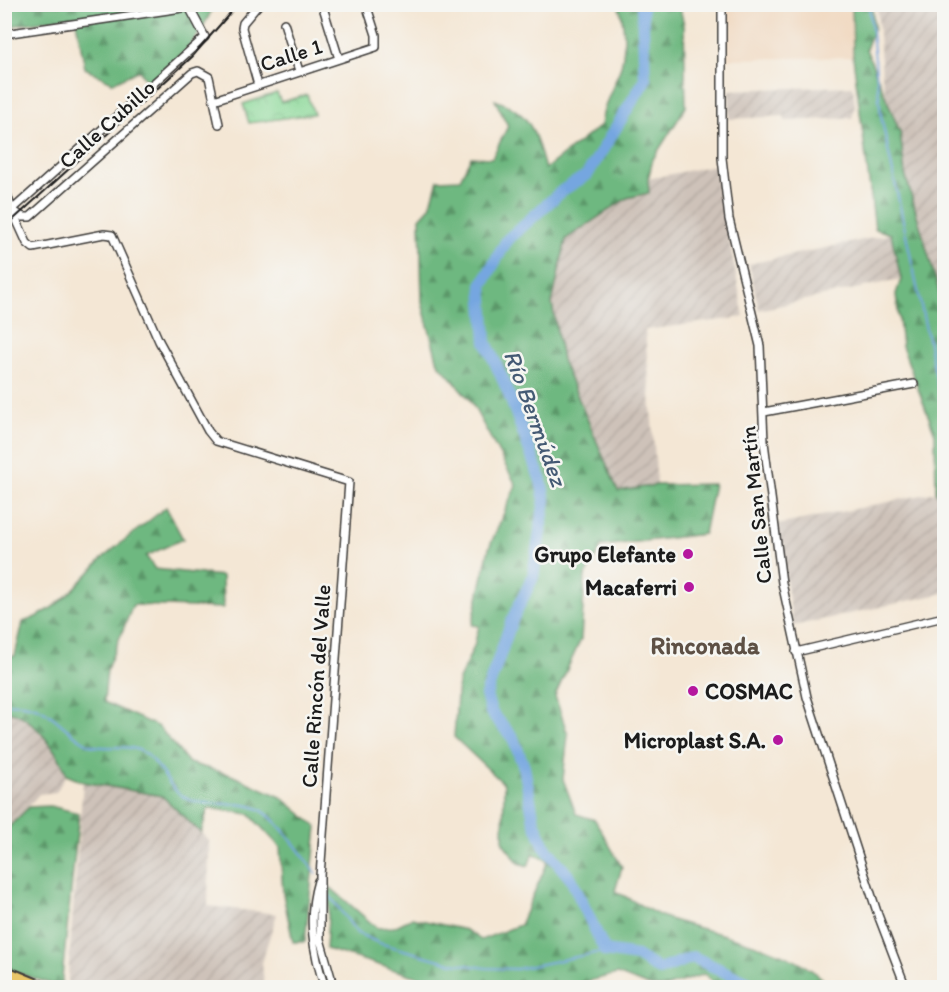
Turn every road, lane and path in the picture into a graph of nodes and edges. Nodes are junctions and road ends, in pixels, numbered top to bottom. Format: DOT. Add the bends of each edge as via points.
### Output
graph roads {
  1 [pos="259,4"];
  2 [pos="322,4"];
  3 [pos="366,4"];
  4 [pos="722,4"];
  5 [pos="284,23"];
  6 [pos="4,34"];
  7 [pos="339,59"];
  8 [pos="299,71"];
  9 [pos="258,85"];
  10 [pos="214,100"];
  11 [pos="219,124"];
  12 [pos="4,185"];
  13 [pos="12,210"];
  14 [pos="914,384"];
  15 [pos="764,412"];
  16 [pos="945,617"];
  17 [pos="796,652"];
  18 [pos="320,876"];
  19 [pos="4,971"];
  20 [pos="45,987"];
  21 [pos="325,987"];
  22 [pos="334,987"];
  23 [pos="906,987"];
  1 -- 9 [label="street" via="243,23 243,37"];
  2 -- 7 [label="street"];
  3 -- 7 [label="street, Calle 1" via="376,47"];
  4 -- 15 [label="street, Calle San Martín" via="722,158 729,219 760,346"];
  5 -- 8 [label="street"];
  6 -- 13 [label="street" via="189,7 205,37"];
  7 -- 8 [label="street, Calle 1"];
  8 -- 9 [label="street, Calle 1"];
  9 -- 10 [label="street, Calle 1"];
  10 -- 11 [label="street, Calle Cubillo"];
  10 -- 13 [label="street, Calle Cubillo" via="209,77 204,72 192,73 30,217"];
  12 -- 13 [label="street"];
  13 -- 18 [label="street, Calle Rincón del Valle" via="33,248 112,235 159,341 216,441 349,482"];
  14 -- 15 [label="street"];
  15 -- 17 [label="street, Calle San Martín" via="775,537"];
  16 -- 17 [label="street"];
  17 -- 23 [label="street, Calle San Martín" via="874,904"];
  18 -- 21 [label="street, Calle Rincón del Valle" via="314,895 312,933"];
  18 -- 22 [label="street, Calle Rincón del Valle" via="320,939"];
  19 -- 20 [label="main road"];
}
